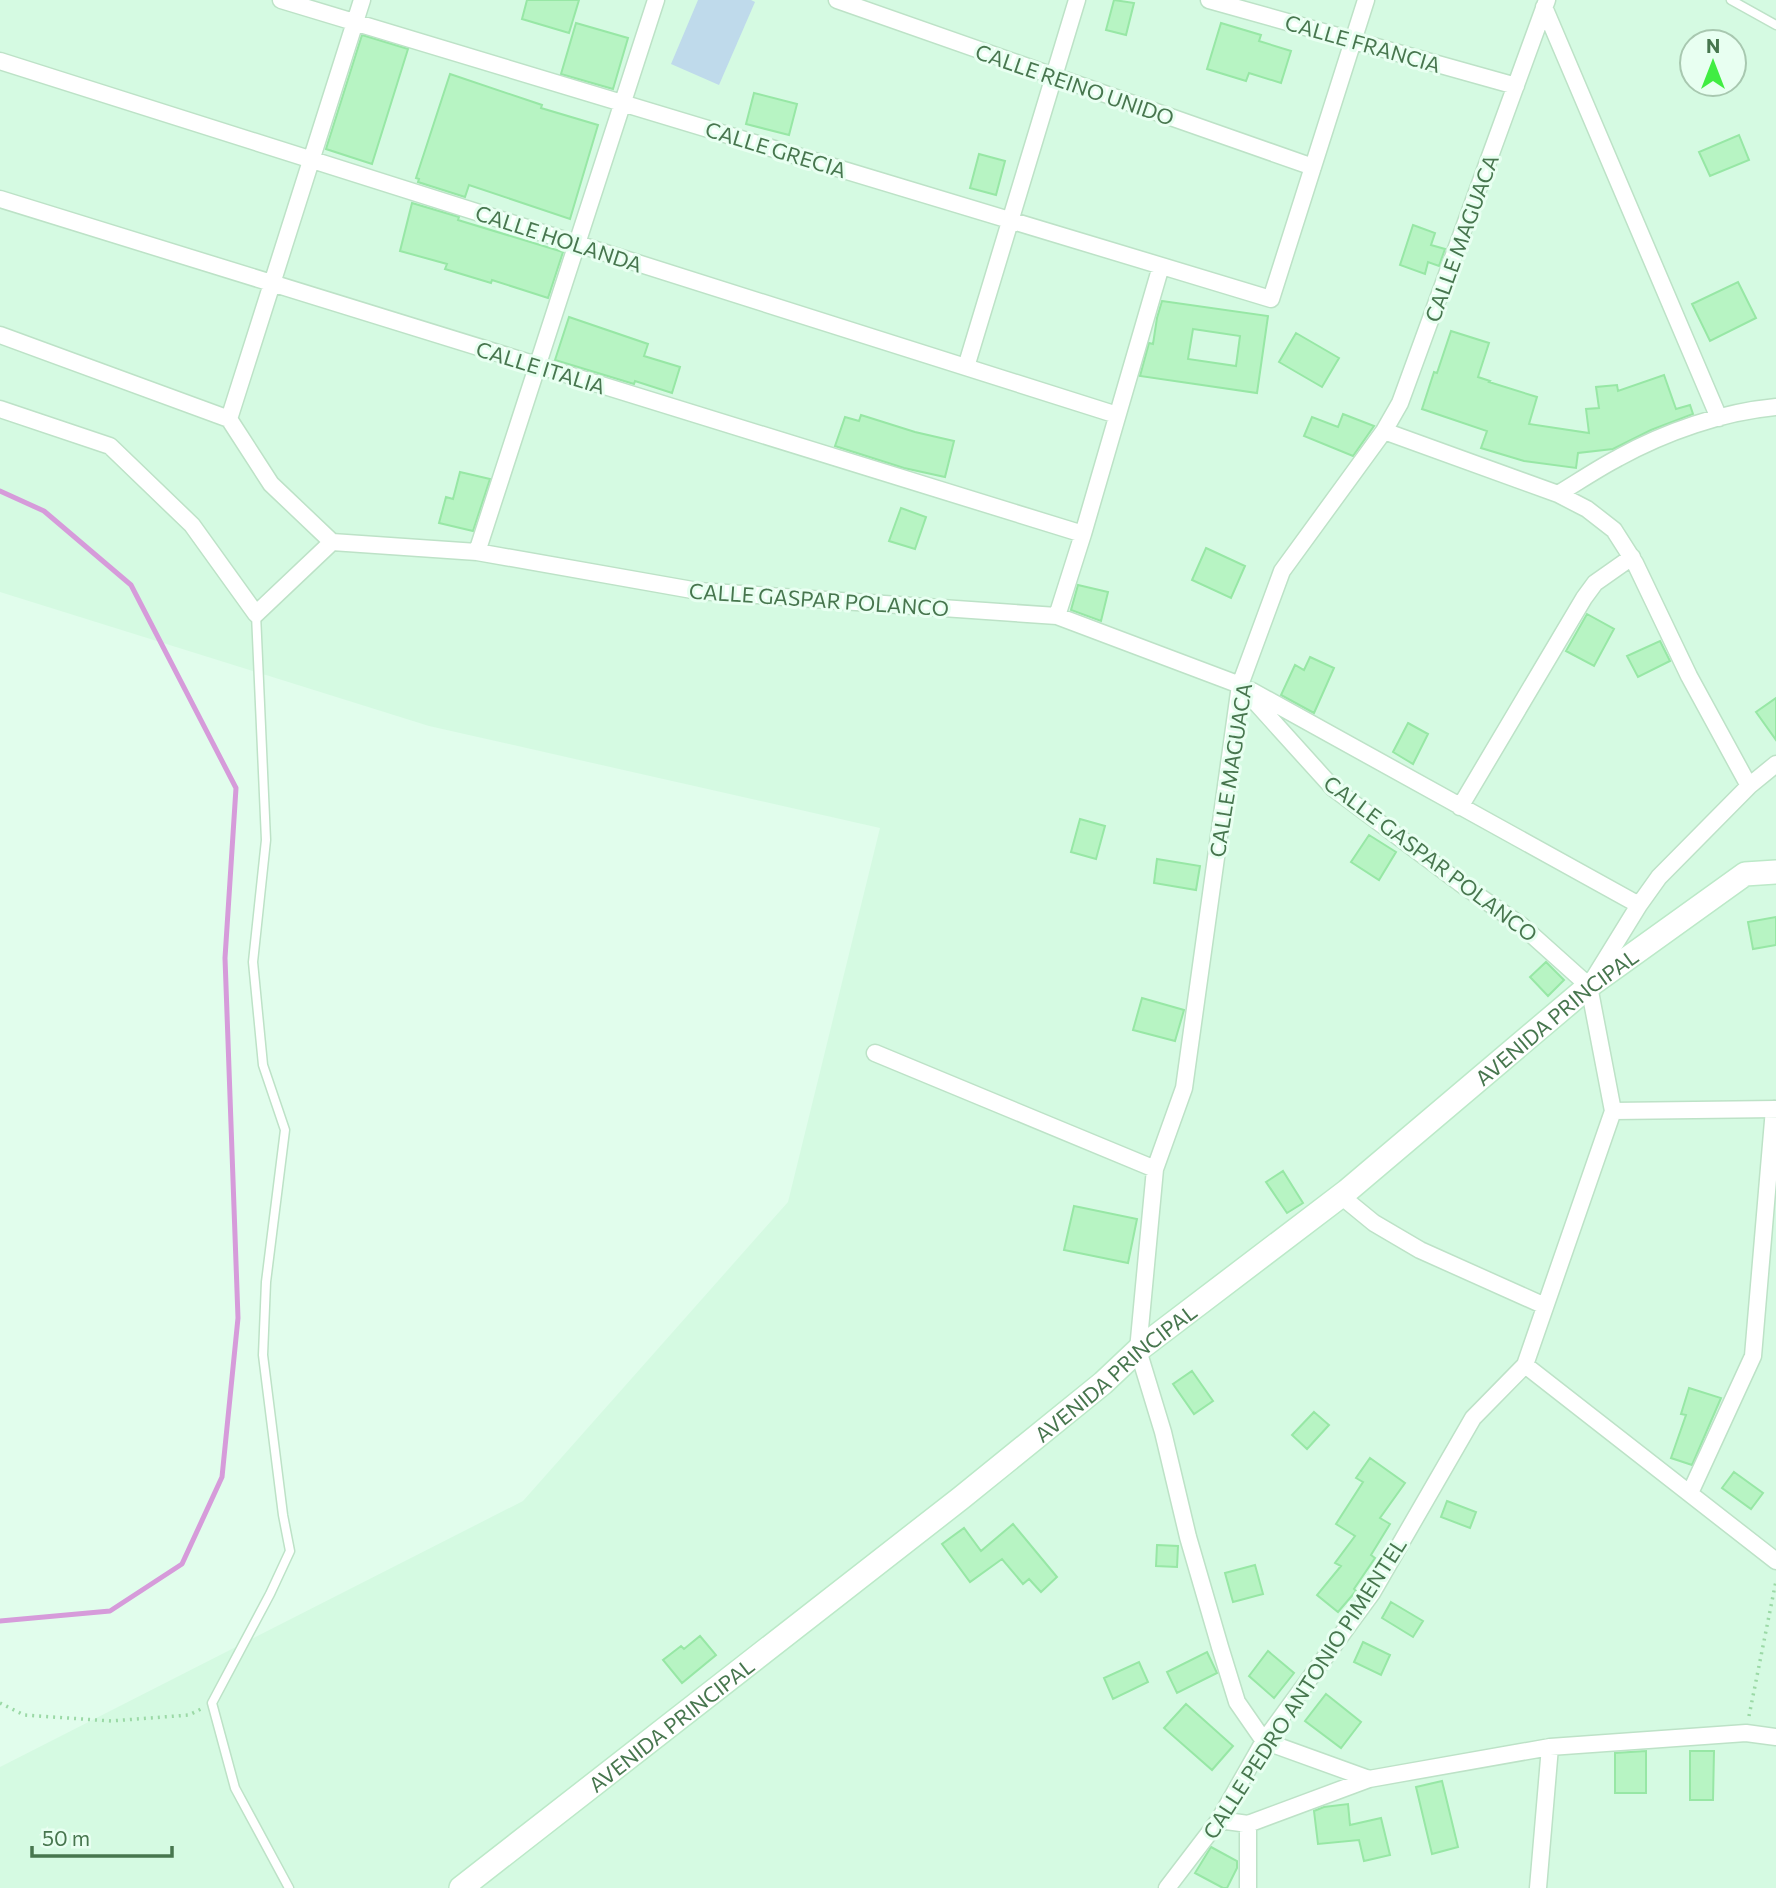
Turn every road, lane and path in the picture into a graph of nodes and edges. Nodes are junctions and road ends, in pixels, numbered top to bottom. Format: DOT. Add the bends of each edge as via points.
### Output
graph roads {
  1 [pos="281,0"];
  2 [pos="362,0"];
  3 [pos="656,0"];
  4 [pos="837,0"];
  5 [pos="1077,0"];
  6 [pos="1209,0"];
  7 [pos="1366,0"];
  8 [pos="1731,0"];
  9 [pos="1546,4"];
  10 [pos="355,22"];
  11 [pos="1776,25"];
  12 [pos="1354,40"];
  13 [pos="0,61"];
  14 [pos="1054,76"];
  15 [pos="1516,86"];
  16 [pos="623,103"];
  17 [pos="311,159"];
  18 [pos="1313,167"];
  19 [pos="0,199"];
  20 [pos="1011,220"];
  21 [pos="578,244"];
  22 [pos="1161,266"];
  23 [pos="272,283"];
  24 [pos="0,335"];
  25 [pos="538,365"];
  26 [pos="966,367"];
  27 [pos="1776,407"];
  28 [pos="0,409"];
  29 [pos="1117,415"];
  30 [pos="1719,418"];
  31 [pos="229,419"];
  32 [pos="1384,430"];
  33 [pos="1558,494"];
  34 [pos="1083,534"];
  35 [pos="332,542"];
  36 [pos="477,552"];
  37 [pos="1632,557"];
  38 [pos="256,614"];
  39 [pos="1057,616"];
  40 [pos="1240,685"];
  41 [pos="1776,764"];
  42 [pos="1749,786"];
  43 [pos="1460,807"];
  44 [pos="1776,872"];
  45 [pos="1639,905"];
  46 [pos="1589,986"];
  47 [pos="875,1054"];
  48 [pos="1775,1109"];
  49 [pos="1613,1111"];
  50 [pos="1155,1169"];
  51 [pos="1341,1196"];
  52 [pos="1545,1306"];
  53 [pos="1138,1350"];
  54 [pos="1525,1365"];
  55 [pos="1690,1493"];
  56 [pos="1776,1561"];
  57 [pos="1776,1581"];
  58 [pos="0,1703"];
  59 [pos="212,1703"];
  60 [pos="1746,1732"];
  61 [pos="1776,1737"];
  62 [pos="1264,1741"];
  63 [pos="1550,1748"];
  64 [pos="1369,1779"];
  65 [pos="1219,1820"];
  66 [pos="1248,1824"];
  67 [pos="289,1888"];
  68 [pos="461,1888"];
  69 [pos="1167,1888"];
  70 [pos="1248,1888"];
  71 [pos="1538,1888"];
  1 -- 10 [label="street, CALLE GRECIA"];
  2 -- 10 [label="street"];
  3 -- 16 [label="street"];
  4 -- 14 [label="street, CALLE REINO UNIDO"];
  5 -- 14 [label="street"];
  6 -- 12 [label="street, CALLE FRANCIA"];
  7 -- 12 [label="street"];
  8 -- 11 [label="lane"];
  9 -- 15 [label="street, CALLE MAGUACA"];
  9 -- 30 [label="street"];
  10 -- 16 [label="street, CALLE GRECIA"];
  10 -- 17 [label="street"];
  12 -- 15 [label="street, CALLE FRANCIA"];
  12 -- 18 [label="street"];
  13 -- 17 [label="street, CALLE HOLANDA"];
  14 -- 18 [label="street, CALLE REINO UNIDO"];
  14 -- 20 [label="street"];
  15 -- 32 [label="street, CALLE MAGUACA" via="1400,403"];
  16 -- 20 [label="street, CALLE GRECIA"];
  16 -- 21 [label="street"];
  17 -- 21 [label="street, CALLE HOLANDA"];
  17 -- 23 [label="street"];
  18 -- 22 [label="street, CALLE GRECIA" via="1270,299"];
  19 -- 23 [label="street, CALLE ITALIA"];
  20 -- 22 [label="street, CALLE GRECIA"];
  20 -- 26 [label="street"];
  21 -- 25 [label="street"];
  21 -- 26 [label="street, CALLE HOLANDA"];
  22 -- 29 [label="street"];
  23 -- 25 [label="street, CALLE ITALIA"];
  23 -- 31 [label="street"];
  24 -- 31 [label="street"];
  25 -- 34 [label="street, CALLE ITALIA"];
  25 -- 36 [label="street"];
  26 -- 29 [label="street, CALLE HOLANDA"];
  27 -- 30 [label="street"];
  28 -- 38 [label="street" via="110,446 192,525"];
  29 -- 34 [label="street"];
  30 -- 33 [label="street" via="1676,430 1618,457"];
  31 -- 35 [label="street" via="271,484"];
  32 -- 33 [label="street"];
  32 -- 40 [label="street, CALLE MAGUACA" via="1282,571"];
  33 -- 37 [label="street" via="1614,530"];
  34 -- 39 [label="street"];
  35 -- 36 [label="street, CALLE GASPAR POLANCO"];
  35 -- 38 [label="street"];
  36 -- 39 [label="street, CALLE GASPAR POLANCO" via="698,591"];
  37 -- 42 [label="street"];
  37 -- 43 [label="street" via="1595,583 1584,598"];
  38 -- 59 [label="lane" via="266,840 253,962 263,1065 285,1130 266,1282 263,1355 290,1551"];
  39 -- 40 [label="street, CALLE GASPAR POLANCO"];
  40 -- 43 [label="street"];
  40 -- 46 [label="street, CALLE GASPAR POLANCO" via="1332,788 1522,926"];
  40 -- 50 [label="street, CALLE MAGUACA" via="1184,1088"];
  41 -- 42 [label="street"];
  42 -- 45 [label="street" via="1659,877"];
  43 -- 45 [label="street"];
  44 -- 46 [label="main road, AVENIDA PRINCIPAL" via="1745,874"];
  45 -- 46 [label="street"];
  46 -- 49 [label="street"];
  46 -- 51 [label="main road, AVENIDA PRINCIPAL"];
  47 -- 50 [label="street"];
  48 -- 49 [label="street"];
  48 -- 55 [label="street" via="1753,1356"];
  49 -- 52 [label="street, CALLE PEDRO ANTONIO PIMENTEL"];
  50 -- 53 [label="street, CALLE MAGUACA"];
  51 -- 52 [label="street" via="1374,1223 1420,1250"];
  51 -- 53 [label="main road, AVENIDA PRINCIPAL"];
  52 -- 54 [label="street, CALLE PEDRO ANTONIO PIMENTEL"];
  53 -- 62 [label="street" via="1237,1702"];
  53 -- 68 [label="main road, AVENIDA PRINCIPAL" via="961,1498"];
  54 -- 55 [label="street"];
  54 -- 62 [label="street, CALLE PEDRO ANTONIO PIMENTEL" via="1473,1418 1372,1593"];
  55 -- 56 [label="street"];
  57 -- 60 [label="path"];
  58 -- 59 [label="path" via="24,1715 111,1721 189,1715"];
  59 -- 67 [label="lane" via="235,1788"];
  60 -- 61 [label="street"];
  60 -- 63 [label="street"];
  62 -- 64 [label="street"];
  62 -- 65 [label="street, CALLE PEDRO ANTONIO PIMENTEL"];
  63 -- 64 [label="street"];
  63 -- 71 [label="street"];
  64 -- 66 [label="street"];
  65 -- 66 [label="street"];
  65 -- 69 [label="street, CALLE PEDRO ANTONIO PIMENTEL"];
  66 -- 70 [label="street"];
}
